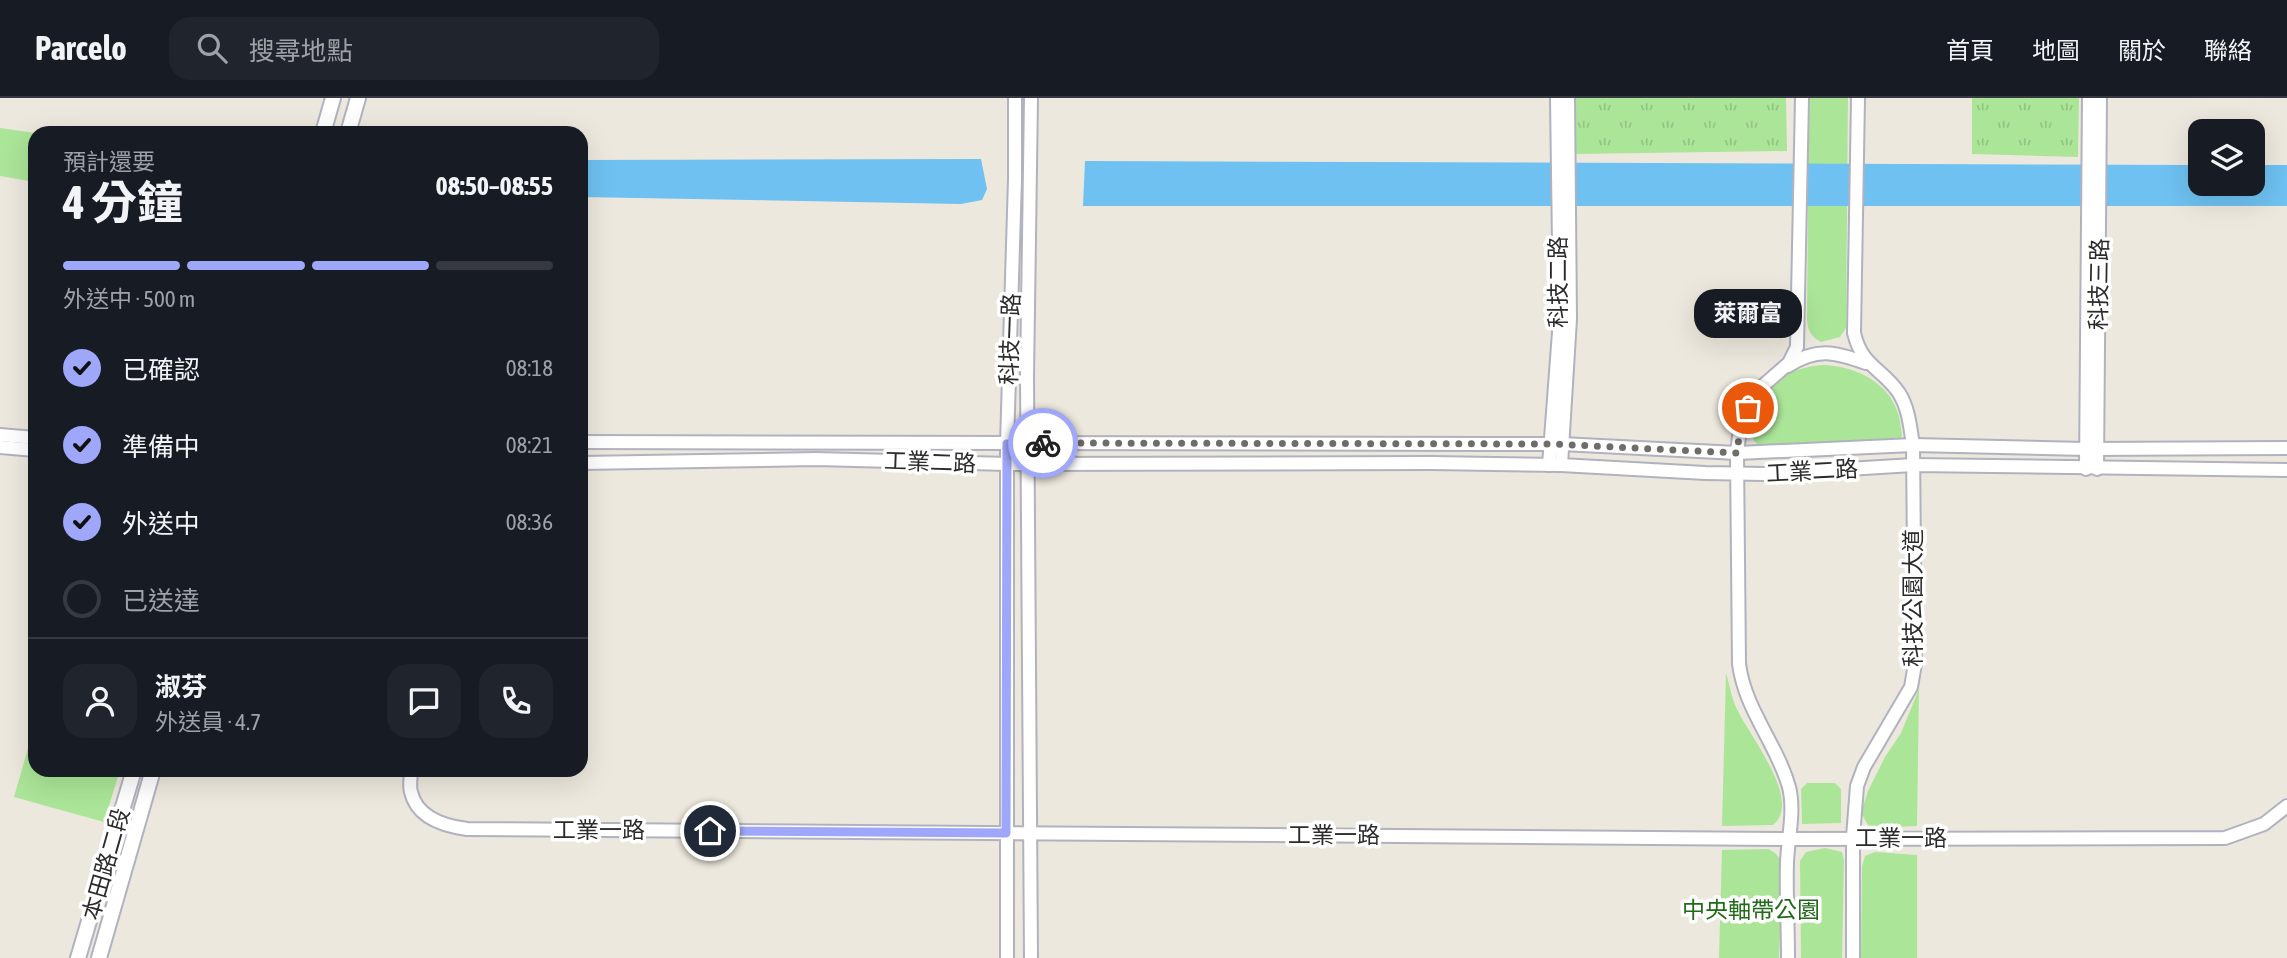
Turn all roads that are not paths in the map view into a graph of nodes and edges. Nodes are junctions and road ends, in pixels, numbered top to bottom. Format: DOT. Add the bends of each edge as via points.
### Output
graph roads {
  1 [pos="333,98"];
  2 [pos="358,98"];
  3 [pos="1015,98"];
  4 [pos="1031,98"];
  5 [pos="1557,98"];
  6 [pos="1568,98"];
  7 [pos="1802,98"];
  8 [pos="1858,98"];
  9 [pos="2089,98"];
  10 [pos="2101,98"];
  11 [pos="325,126"];
  12 [pos="350,126"];
  13 [pos="1870,365"];
  14 [pos="1772,376"];
  15 [pos="0,435"];
  16 [pos="28,437"];
  17 [pos="588,442"];
  18 [pos="1027,443"];
  19 [pos="1007,444"];
  20 [pos="1557,444"];
  21 [pos="1913,445"];
  22 [pos="0,447"];
  23 [pos="2287,448"];
  24 [pos="28,449"];
  25 [pos="2091,449"];
  26 [pos="1737,453"];
  27 [pos="588,463"];
  28 [pos="1008,464"];
  29 [pos="1028,464"];
  30 [pos="1555,465"];
  31 [pos="1913,466"];
  32 [pos="2091,469"];
  33 [pos="2287,470"];
  34 [pos="1737,473"];
  35 [pos="132,777"];
  36 [pos="151,777"];
  37 [pos="411,777"];
  38 [pos="2287,806"];
  39 [pos="1006,833"];
  40 [pos="1028,833"];
  41 [pos="1853,837"];
  42 [pos="1789,839"];
  43 [pos="78,958"];
  44 [pos="99,958"];
  45 [pos="1007,958"];
  46 [pos="1031,958"];
  47 [pos="1788,958"];
  48 [pos="1853,958"];
  1 -- 11 [label="street"];
  2 -- 12 [label="street"];
  3 -- 19 [label="street, 科技一路"];
  4 -- 18 [label="street, 科技一路"];
  5 -- 20 [label="street, 科技二路"];
  6 -- 20 [label="street, 科技二路" via="1570,319"];
  7 -- 14 [label="street, 科技公園大道" via="1797,347 1789,363"];
  8 -- 13 [label="street, 科技公園大道" via="1854,333 1859,352"];
  9 -- 25 [label="street, 科技三路"];
  10 -- 25 [label="street, 科技三路"];
  13 -- 14 [label="street, 科技公園大道" via="1816,352"];
  13 -- 21 [label="street, 科技公園大道" via="1906,406"];
  14 -- 26 [label="street, 科技公園大道" via="1748,408"];
  15 -- 16 [label="street"];
  17 -- 19 [label="street, 工業二路"];
  18 -- 19 [label="street, 工業二路"];
  18 -- 20 [label="street, 工業二路"];
  18 -- 29 [label="street, 科技一路"];
  19 -- 28 [label="street, 科技一路"];
  20 -- 26 [label="street, 工業二路"];
  20 -- 30 [label="street, 科技二路"];
  21 -- 25 [label="street, 工業二路"];
  21 -- 26 [label="street, 工業二路"];
  21 -- 31 [label="street, 科技公園大道"];
  22 -- 24 [label="street"];
  23 -- 25 [label="street, 工業二路"];
  25 -- 32 [label="street, 科技三路"];
  26 -- 34 [label="street, 科技公園大道"];
  27 -- 28 [label="street, 工業二路" via="816,459"];
  28 -- 29 [label="street, 工業二路"];
  28 -- 39 [label="street, 科技一路"];
  29 -- 30 [label="street, 工業二路"];
  29 -- 40 [label="street, 科技一路"];
  30 -- 34 [label="street, 工業二路"];
  31 -- 32 [label="street, 工業二路"];
  31 -- 34 [label="street, 工業二路"];
  31 -- 41 [label="street, 科技公園大道" via="1915,664 1911,687 1857,786"];
  32 -- 33 [label="street, 工業二路"];
  34 -- 42 [label="street, 科技公園大道" via="1741,679 1788,785"];
  35 -- 43 [label="street, 本田路二段"];
  36 -- 44 [label="street, 本田路二段"];
  37 -- 39 [label="street, 工業一路" via="411,792 419,810 445,826 467,829"];
  38 -- 41 [label="street, 工業一路" via="2264,824 2225,838"];
  39 -- 40 [label="street, 工業一路"];
  39 -- 45 [label="street, 科技一路"];
  40 -- 42 [label="street, 工業一路"];
  40 -- 46 [label="street, 科技一路"];
  41 -- 42 [label="street, 工業一路"];
  41 -- 48 [label="street, 科技公園大道"];
  42 -- 47 [label="street, 科技公園大道"];
}
